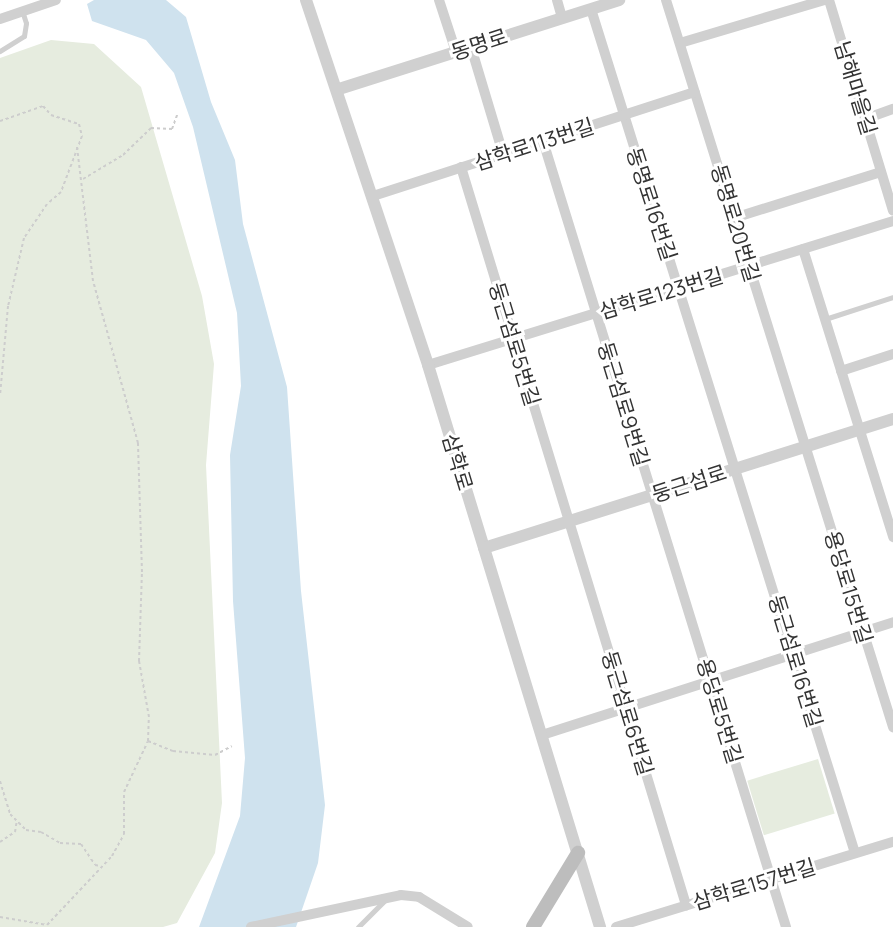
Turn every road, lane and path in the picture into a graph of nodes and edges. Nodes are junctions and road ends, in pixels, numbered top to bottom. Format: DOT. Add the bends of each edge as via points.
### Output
graph roads {
  1 [pos="56,0"];
  2 [pos="306,0"];
  3 [pos="439,0"];
  4 [pos="557,0"];
  5 [pos="619,0"];
  6 [pos="666,0"];
  7 [pos="826,0"];
  8 [pos="21,9"];
  9 [pos="591,9"];
  10 [pos="562,18"];
  11 [pos="0,20"];
  12 [pos="680,43"];
  13 [pos="471,47"];
  14 [pos="0,51"];
  15 [pos="456,52"];
  16 [pos="339,89"];
  17 [pos="695,92"];
  18 [pos="893,109"];
  19 [pos="177,115"];
  20 [pos="624,115"];
  21 [pos="865,118"];
  22 [pos="0,121"];
  23 [pos="543,141"];
  24 [pos="77,147"];
  25 [pos="503,154"];
  26 [pos="461,167"];
  27 [pos="881,172"];
  28 [pos="84,180"];
  29 [pos="373,196"];
  30 [pos="893,211"];
  31 [pos="734,218"];
  32 [pos="893,221"];
  33 [pos="803,249"];
  34 [pos="749,266"];
  35 [pos="679,288"];
  36 [pos="893,297"];
  37 [pos="596,313"];
  38 [pos="825,319"];
  39 [pos="514,339"];
  40 [pos="893,354"];
  41 [pos="428,365"];
  42 [pos="0,368"];
  43 [pos="5,368"];
  44 [pos="842,371"];
  45 [pos="0,395"];
  46 [pos="893,419"];
  47 [pos="860,429"];
  48 [pos="806,447"];
  49 [pos="736,469"];
  50 [pos="653,495"];
  51 [pos="569,521"];
  52 [pos="893,537"];
  53 [pos="484,548"];
  54 [pos="893,622"];
  55 [pos="863,632"];
  56 [pos="794,654"];
  57 [pos="710,681"];
  58 [pos="626,708"];
  59 [pos="893,727"];
  60 [pos="542,735"];
  61 [pos="148,741"];
  62 [pos="232,746"];
  63 [pos="0,782"];
  64 [pos="17,820"];
  65 [pos="0,842"];
  66 [pos="893,842"];
  67 [pos="578,853"];
  68 [pos="855,853"];
  69 [pos="101,866"];
  70 [pos="772,879"];
  71 [pos="388,897"];
  72 [pos="686,905"];
  73 [pos="0,917"];
  74 [pos="251,927"];
  75 [pos="358,927"];
  76 [pos="468,927"];
  77 [pos="533,927"];
  78 [pos="600,927"];
  79 [pos="616,927"];
  80 [pos="786,927"];
  1 -- 8 [label="street"];
  2 -- 16 [label="street, 삼학로"];
  3 -- 15 [label="street"];
  4 -- 10 [label="street"];
  5 -- 9 [label="street, 동명로"];
  6 -- 12 [label="street, 동명로20번길"];
  7 -- 12 [label="street"];
  7 -- 21 [label="street, 남해마을길"];
  8 -- 11 [label="street"];
  8 -- 14 [label="lane" via="26,23 24,36"];
  9 -- 10 [label="street, 동명로"];
  9 -- 20 [label="street, 동명로16번길"];
  10 -- 13 [label="street, 동명로"];
  12 -- 17 [label="street, 동명로20번길"];
  13 -- 15 [label="street, 동명로"];
  13 -- 25 [label="street"];
  15 -- 16 [label="street, 동명로"];
  16 -- 29 [label="street, 삼학로"];
  17 -- 20 [label="street, 삼학로113번길"];
  17 -- 31 [label="street, 동명로20번길"];
  18 -- 21 [label="street"];
  19 -- 28 [label="path" via="172,129 151,128 123,155"];
  20 -- 23 [label="street, 삼학로113번길"];
  20 -- 35 [label="street, 동명로16번길"];
  21 -- 27 [label="street, 남해마을길"];
  22 -- 24 [label="path" via="43,106 51,115 79,124 82,136"];
  23 -- 25 [label="street, 삼학로113번길"];
  23 -- 37 [label="street, 둥근섬로9번길"];
  24 -- 28 [label="path"];
  24 -- 43 [label="path" via="61,192 47,204 24,238 8,306"];
  25 -- 26 [label="street, 삼학로113번길"];
  26 -- 29 [label="street, 삼학로113번길"];
  26 -- 39 [label="street, 둥근섬로5번길"];
  27 -- 30 [label="street, 남해마을길"];
  27 -- 31 [label="street"];
  28 -- 61 [label="path" via="85,235 93,281 138,443 142,572 139,662 149,717"];
  29 -- 41 [label="street, 삼학로"];
  31 -- 34 [label="street, 동명로20번길"];
  32 -- 33 [label="street, 삼학로123번길"];
  33 -- 34 [label="street, 삼학로123번길"];
  33 -- 38 [label="street"];
  34 -- 35 [label="street, 삼학로123번길"];
  34 -- 48 [label="street, 동명로20번길"];
  35 -- 37 [label="street, 삼학로123번길"];
  35 -- 49 [label="street, 동명로16번길"];
  36 -- 38 [label="lane"];
  37 -- 39 [label="street, 삼학로123번길"];
  37 -- 50 [label="street, 둥근섬로9번길"];
  38 -- 44 [label="street"];
  39 -- 41 [label="street, 삼학로123번길"];
  39 -- 51 [label="street, 둥근섬로5번길"];
  40 -- 44 [label="street"];
  41 -- 53 [label="street, 삼학로"];
  42 -- 43 [label="path"];
  43 -- 45 [label="path"];
  44 -- 47 [label="street"];
  46 -- 47 [label="street, 둥근섬로"];
  47 -- 48 [label="street, 둥근섬로"];
  47 -- 52 [label="street"];
  48 -- 49 [label="street, 둥근섬로"];
  48 -- 55 [label="street, 용당로15번길"];
  49 -- 50 [label="street, 둥근섬로"];
  49 -- 56 [label="street, 둥근섬로16번길"];
  50 -- 51 [label="street, 둥근섬로"];
  50 -- 57 [label="street, 용당로5번길"];
  51 -- 53 [label="street, 둥근섬로"];
  51 -- 58 [label="street, 둥근섬로6번길"];
  53 -- 60 [label="street, 삼학로"];
  54 -- 55 [label="street"];
  55 -- 56 [label="street"];
  55 -- 59 [label="street, 용당로15번길"];
  56 -- 57 [label="street"];
  56 -- 68 [label="street, 둥근섬로16번길"];
  57 -- 58 [label="street"];
  57 -- 70 [label="street, 용당로5번길"];
  58 -- 60 [label="street"];
  58 -- 72 [label="street, 둥근섬로6번길"];
  60 -- 67 [label="street, 삼학로"];
  61 -- 62 [label="path" via="173,751 215,755"];
  61 -- 69 [label="path" via="124,792 124,834 112,856"];
  63 -- 64 [label="path" via="10,814"];
  64 -- 65 [label="path" via="15,832"];
  64 -- 69 [label="path" via="27,830 41,832 60,843 81,844 95,865"];
  66 -- 68 [label="street, 삼학로157번길"];
  67 -- 77 [label="main road"];
  67 -- 78 [label="street, 삼학로"];
  68 -- 70 [label="street, 삼학로157번길"];
  69 -- 73 [label="path" via="47,925"];
  70 -- 72 [label="street, 삼학로157번길"];
  70 -- 80 [label="street, 용당로5번길"];
  71 -- 74 [label="street"];
  71 -- 75 [label="lane"];
  71 -- 76 [label="street" via="418,897"];
  72 -- 79 [label="street, 삼학로157번길"];
}
